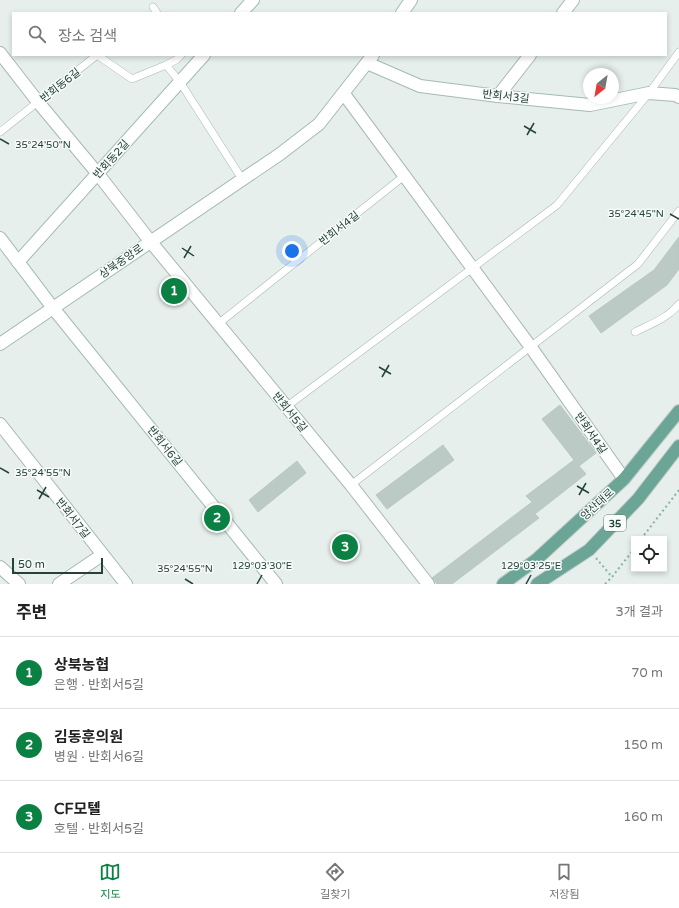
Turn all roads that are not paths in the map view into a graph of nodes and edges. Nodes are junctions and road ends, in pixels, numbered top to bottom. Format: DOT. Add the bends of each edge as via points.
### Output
graph roads {
  1 [pos="253,0"];
  2 [pos="411,0"];
  3 [pos="573,0"];
  4 [pos="242,12"];
  5 [pos="403,12"];
  6 [pos="564,12"];
  7 [pos="679,52"];
  8 [pos="0,53"];
  9 [pos="96,56"];
  10 [pos="98,56"];
  11 [pos="180,56"];
  12 [pos="203,56"];
  13 [pos="529,56"];
  14 [pos="370,59"];
  15 [pos="166,65"];
  16 [pos="180,82"];
  17 [pos="502,91"];
  18 [pos="649,93"];
  19 [pos="344,94"];
  20 [pos="679,97"];
  21 [pos="38,102"];
  22 [pos="0,132"];
  23 [pos="98,174"];
  24 [pos="404,176"];
  25 [pos="242,179"];
  26 [pos="679,211"];
  27 [pos="0,238"];
  28 [pos="150,241"];
  29 [pos="18,262"];
  30 [pos="472,269"];
  31 [pos="679,304"];
  32 [pos="53,308"];
  33 [pos="218,324"];
  34 [pos="635,332"];
  35 [pos="0,344"];
  36 [pos="530,346"];
  37 [pos="286,407"];
  38 [pos="679,411"];
  39 [pos="0,424"];
  40 [pos="679,446"];
  41 [pos="624,480"];
  42 [pos="351,485"];
  43 [pos="102,555"];
  44 [pos="0,567"];
  45 [pos="19,584"];
  46 [pos="59,584"];
  47 [pos="126,584"];
  48 [pos="276,584"];
  49 [pos="428,584"];
  50 [pos="503,584"];
  51 [pos="537,584"];
  1 -- 4 [label="street"];
  2 -- 5 [label="street"];
  3 -- 6 [label="street"];
  7 -- 18 [label="lane"];
  8 -- 21 [label="street, 반회서5길"];
  9 -- 21 [label="lane, 반회동6길"];
  10 -- 15 [label="lane, 반회동6길" via="132,79"];
  11 -- 15 [label="lane"];
  12 -- 16 [label="street, 반회동2길"];
  13 -- 17 [label="street"];
  14 -- 17 [label="street, 반회서3길" via="420,86"];
  14 -- 19 [label="street, 상북중앙로"];
  15 -- 16 [label="lane"];
  16 -- 23 [label="street, 반회동2길"];
  16 -- 25 [label="lane"];
  17 -- 18 [label="street, 반회서3길" via="590,105"];
  18 -- 20 [label="street, 반회서3길"];
  18 -- 30 [label="lane" via="557,205"];
  19 -- 24 [label="street, 반회서4길"];
  19 -- 25 [label="street, 상북중앙로" via="320,124"];
  21 -- 22 [label="lane, 반회동6길"];
  21 -- 23 [label="street, 반회서5길"];
  23 -- 28 [label="street, 반회서5길"];
  23 -- 29 [label="street, 반회동2길"];
  24 -- 30 [label="street, 반회서4길"];
  24 -- 33 [label="lane, 반회서4길"];
  25 -- 28 [label="street, 상북중앙로"];
  26 -- 36 [label="lane" via="638,264"];
  27 -- 29 [label="street"];
  28 -- 32 [label="street, 상북중앙로"];
  28 -- 33 [label="street, 반회서5길"];
  29 -- 32 [label="street"];
  30 -- 36 [label="street, 반회서4길"];
  30 -- 37 [label="lane"];
  31 -- 34 [label="lane" via="665,317"];
  32 -- 35 [label="street, 상북중앙로"];
  32 -- 48 [label="street, 반회서6길"];
  33 -- 37 [label="street, 반회서5길"];
  36 -- 41 [label="street, 반회서4길"];
  36 -- 42 [label="lane"];
  37 -- 42 [label="street, 반회서5길"];
  38 -- 41 [label="main road, 양산대로 / 35"];
  39 -- 43 [label="street, 반회서7길"];
  40 -- 51 [label="main road, 35" via="638,499 589,550"];
  41 -- 50 [label="main road, 양산대로 / 35" via="537,559"];
  42 -- 49 [label="street, 반회서5길"];
  43 -- 46 [label="street"];
  43 -- 47 [label="street, 반회서7길"];
  44 -- 45 [label="street"];
}
